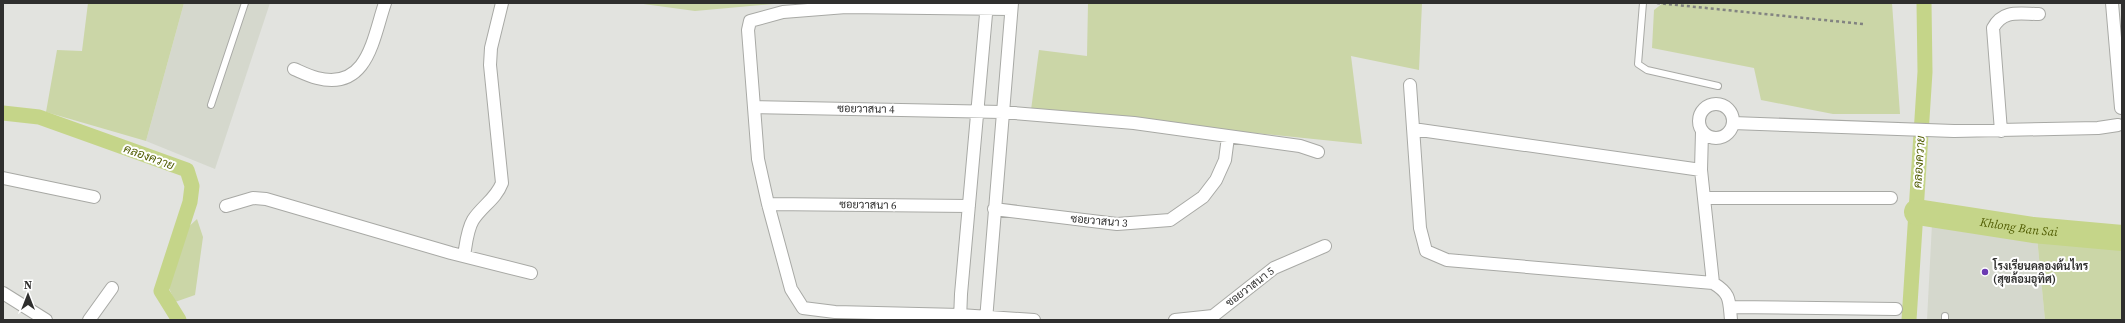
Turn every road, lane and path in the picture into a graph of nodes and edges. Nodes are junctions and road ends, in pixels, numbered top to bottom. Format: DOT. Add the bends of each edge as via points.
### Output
graph roads {
  1 [pos="245,3"];
  2 [pos="385,3"];
  3 [pos="502,3"];
  4 [pos="1643,3"];
  5 [pos="1657,3"];
  6 [pos="2112,3"];
  7 [pos="987,5"];
  8 [pos="1012,6"];
  9 [pos="2039,14"];
  10 [pos="1863,24"];
  11 [pos="294,69"];
  12 [pos="1410,85"];
  13 [pos="1718,86"];
  14 [pos="211,105"];
  15 [pos="754,107"];
  16 [pos="2121,108"];
  17 [pos="978,112"];
  18 [pos="1002,112"];
  19 [pos="1733,123"];
  20 [pos="2120,127"];
  21 [pos="1413,130"];
  22 [pos="2001,131"];
  23 [pos="1702,132"];
  24 [pos="1228,137"];
  25 [pos="1318,152"];
  26 [pos="1701,170"];
  27 [pos="3,178"];
  28 [pos="94,197"];
  29 [pos="1704,198"];
  30 [pos="1892,198"];
  31 [pos="768,204"];
  32 [pos="226,206"];
  33 [pos="969,206"];
  34 [pos="994,209"];
  35 [pos="1325,246"];
  36 [pos="464,256"];
  37 [pos="531,273"];
  38 [pos="1713,283"];
  39 [pos="112,288"];
  40 [pos="3,293"];
  41 [pos="1730,307"];
  42 [pos="1896,309"];
  43 [pos="960,317"];
  44 [pos="986,318"];
  45 [pos="1214,318"];
  46 [pos="46,320"];
  47 [pos="89,320"];
  48 [pos="1034,320"];
  49 [pos="1175,320"];
  50 [pos="1731,320"];
  1 -- 14 [label="lane"];
  2 -- 11 [label="street" via="369,54 362,67 352,76 336,79 317,78"];
  3 -- 36 [label="street" via="491,48 490,65 502,183 499,191 473,220"];
  4 -- 13 [label="lane" via="1638,64 1647,70"];
  5 -- 10 [label="path"];
  6 -- 16 [label="street"];
  7 -- 8 [label="street"];
  7 -- 15 [label="street" via="846,7 783,12 750,21 748,30"];
  7 -- 17 [label="street"];
  8 -- 18 [label="street"];
  9 -- 22 [label="street" via="2007,14 1998,19 1993,28"];
  12 -- 21 [label="street"];
  15 -- 17 [label="street, ซอยวาสนา 4"];
  15 -- 31 [label="street" via="758,159"];
  16 -- 20 [label="street" via="2116,116"];
  17 -- 18 [label="street, ซอยวาสนา 4"];
  17 -- 33 [label="street"];
  18 -- 24 [label="street, ซอยวาสนา 4" via="1134,123"];
  18 -- 34 [label="street"];
  19 -- 22 [label="street"];
  19 -- 23 [label="street" via="1728,133 1718,138 1706,136"];
  19 -- 23 [label="street" via="1731,112 1727,108 1711,104 1702,110 1699,116 1699,127"];
  20 -- 22 [label="street"];
  21 -- 26 [label="street"];
  21 -- 38 [label="street" via="1420,228 1426,251 1447,260"];
  23 -- 26 [label="street"];
  24 -- 25 [label="street, ซอยวาสนา 4" via="1300,146"];
  24 -- 34 [label="street, ซอยวาสนา 3" via="1224,160 1216,180 1203,197 1170,220 1117,224"];
  26 -- 29 [label="street"];
  27 -- 28 [label="street"];
  29 -- 30 [label="street"];
  29 -- 38 [label="street"];
  31 -- 33 [label="street, ซอยวาสนา 6"];
  31 -- 43 [label="street" via="792,289 803,308 835,312"];
  32 -- 36 [label="street" via="253,198 266,199"];
  33 -- 43 [label="street"];
  34 -- 44 [label="street"];
  35 -- 45 [label="street, ซอยวาสนา 5" via="1274,268"];
  36 -- 37 [label="street"];
  38 -- 41 [label="street" via="1726,292"];
  39 -- 47 [label="street"];
  40 -- 46 [label="street"];
  41 -- 42 [label="street"];
  41 -- 50 [label="street"];
  43 -- 44 [label="street"];
  44 -- 48 [label="street"];
  45 -- 49 [label="street, ซอยวาสนา 5"];
}
